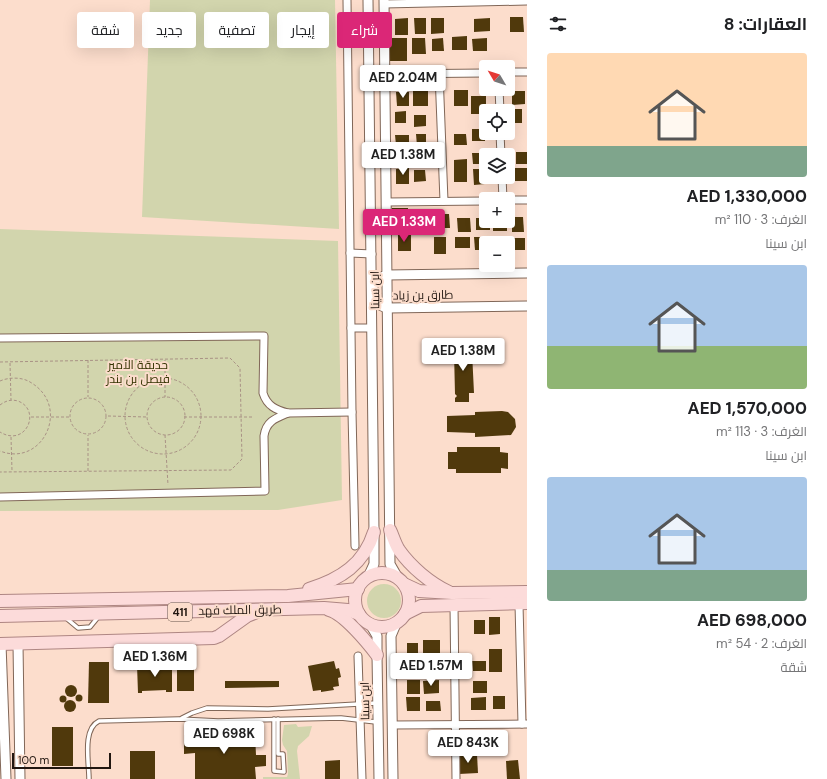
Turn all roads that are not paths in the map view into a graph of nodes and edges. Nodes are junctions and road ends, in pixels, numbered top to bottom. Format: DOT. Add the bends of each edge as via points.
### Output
graph roads {
  1 [pos="347,0"];
  2 [pos="368,0"];
  3 [pos="447,1"];
  4 [pos="512,1"];
  5 [pos="527,1"];
  6 [pos="384,2"];
  7 [pos="515,72"];
  8 [pos="527,72"];
  9 [pos="439,73"];
  10 [pos="479,73"];
  11 [pos="385,74"];
  12 [pos="515,200"];
  13 [pos="527,200"];
  14 [pos="444,201"];
  15 [pos="479,201"];
  16 [pos="386,202"];
  17 [pos="350,253"];
  18 [pos="372,254"];
  19 [pos="527,273"];
  20 [pos="387,275"];
  21 [pos="372,291"];
  22 [pos="527,306"];
  23 [pos="388,308"];
  24 [pos="351,328"];
  25 [pos="372,328"];
  26 [pos="0,338"];
  27 [pos="352,412"];
  28 [pos="288,413"];
  29 [pos="0,497"];
  30 [pos="390,530"];
  31 [pos="374,532"];
  32 [pos="355,546"];
  33 [pos="368,577"];
  34 [pos="401,581"];
  35 [pos="358,589"];
  36 [pos="527,592"];
  37 [pos="288,596"];
  38 [pos="453,599"];
  39 [pos="0,601"];
  40 [pos="523,604"];
  41 [pos="324,608"];
  42 [pos="266,610"];
  43 [pos="359,614"];
  44 [pos="405,614"];
  45 [pos="0,616"];
  46 [pos="370,624"];
  47 [pos="396,624"];
  48 [pos="0,644"];
  49 [pos="18,644"];
  50 [pos="377,655"];
  51 [pos="358,656"];
  52 [pos="377,703"];
  53 [pos="360,704"];
  54 [pos="268,709"];
  55 [pos="179,719"];
  56 [pos="268,719"];
  57 [pos="276,719"];
  58 [pos="361,721"];
  59 [pos="378,722"];
  60 [pos="456,724"];
  61 [pos="525,724"];
  62 [pos="393,725"];
  63 [pos="2,736"];
  64 [pos="6,779"];
  65 [pos="20,779"];
  66 [pos="89,779"];
  67 [pos="362,779"];
  68 [pos="379,779"];
  69 [pos="394,779"];
  70 [pos="456,779"];
  1 -- 17 [label="street"];
  2 -- 18 [label="street, ابن سينا"];
  3 -- 4 [label="street"];
  3 -- 6 [label="street"];
  4 -- 5 [label="street"];
  6 -- 11 [label="street, ابن سينا"];
  7 -- 8 [label="street"];
  9 -- 10 [label="street"];
  9 -- 11 [label="street"];
  9 -- 14 [label="street"];
  11 -- 16 [label="street, ابن سينا"];
  12 -- 13 [label="street"];
  14 -- 15 [label="street"];
  14 -- 16 [label="street"];
  16 -- 20 [label="street, ابن سينا"];
  17 -- 18 [label="street"];
  17 -- 24 [label="street"];
  18 -- 21 [label="street, ابن سينا"];
  19 -- 20 [label="street, طارق بن زياد"];
  20 -- 21 [label="street, طارق بن زياد" via="378,278"];
  20 -- 23 [label="street, ابن سينا"];
  21 -- 23 [label="street, طارق بن زياد" via="378,304"];
  21 -- 25 [label="street, ابن سينا"];
  22 -- 23 [label="street, طارق بن زياد"];
  23 -- 30 [label="street, ابن سينا"];
  24 -- 25 [label="street"];
  24 -- 27 [label="street"];
  25 -- 31 [label="street, ابن سينا"];
  26 -- 28 [label="street" via="264,336 265,400 276,410"];
  27 -- 28 [label="street"];
  27 -- 32 [label="street"];
  28 -- 29 [label="street" via="276,418 264,429 265,491"];
  30 -- 34 [label="street, ابن سينا" via="390,564"];
  30 -- 38 [label="main road" via="399,550 413,567"];
  31 -- 33 [label="street, ابن سينا" via="374,564"];
  31 -- 37 [label="main road" via="370,544 350,570 328,583"];
  33 -- 34 [label="main road" via="383,573 391,574"];
  33 -- 35 [label="main road"];
  34 -- 38 [label="main road" via="419,591"];
  34 -- 44 [label="main road" via="408,591 409,599 409,607"];
  35 -- 37 [label="main road, طريق الملك فهد / 411"];
  35 -- 43 [label="main road" via="355,598"];
  36 -- 38 [label="main road"];
  37 -- 39 [label="main road, طريق الملك فهد / 411"];
  38 -- 40 [label="main road"];
  38 -- 44 [label="main road" via="420,606"];
  38 -- 60 [label="street"];
  40 -- 61 [label="street"];
  41 -- 42 [label="main road, طريق الملك فهد / 411"];
  41 -- 43 [label="main road, طريق الملك فهد / 411" via="348,610"];
  41 -- 50 [label="main road" via="343,618"];
  42 -- 45 [label="main road, طريق الملك فهد / 411"];
  42 -- 49 [label="main road" via="247,616 214,638"];
  43 -- 46 [label="main road, 411"];
  44 -- 47 [label="main road"];
  46 -- 47 [label="main road" via="378,627"];
  46 -- 50 [label="street, ابن سينا" via="378,636"];
  47 -- 62 [label="street" via="391,636"];
  48 -- 49 [label="main road"];
  48 -- 63 [label="street"];
  49 -- 65 [label="street"];
  50 -- 52 [label="street, ابن سينا"];
  51 -- 53 [label="street"];
  52 -- 53 [label="lane"];
  52 -- 59 [label="street, ابن سينا"];
  53 -- 54 [label="lane"];
  53 -- 58 [label="street"];
  54 -- 55 [label="lane" via="207,708"];
  54 -- 56 [label="lane"];
  55 -- 56 [label="lane"];
  55 -- 66 [label="lane" via="99,721 93,724 88,734"];
  56 -- 57 [label="lane"];
  57 -- 57 [label="lane" via="274,771 284,772 284,754 278,754"];
  57 -- 58 [label="lane" via="341,718"];
  58 -- 59 [label="lane"];
  58 -- 67 [label="street"];
  59 -- 68 [label="street, ابن سينا"];
  60 -- 61 [label="street"];
  60 -- 62 [label="street"];
  60 -- 70 [label="street"];
  62 -- 69 [label="street"];
  63 -- 64 [label="street"];
}
